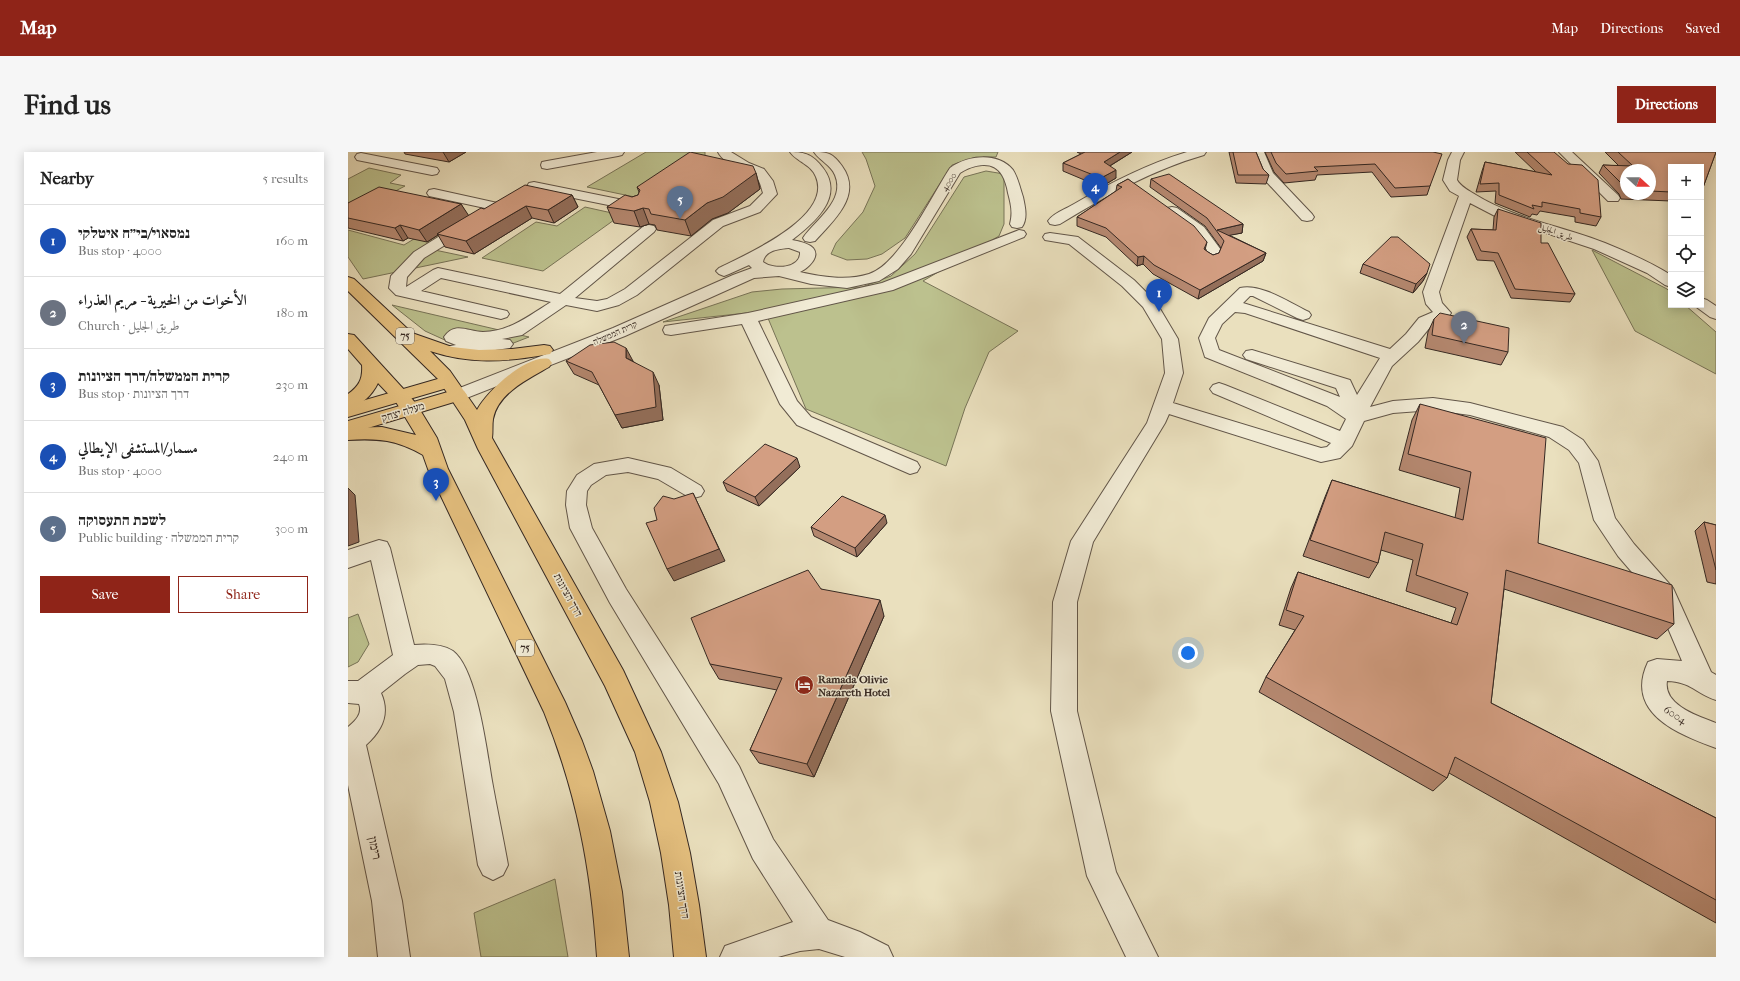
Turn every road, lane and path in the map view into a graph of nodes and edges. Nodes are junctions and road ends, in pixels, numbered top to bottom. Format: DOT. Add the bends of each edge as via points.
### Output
graph roads {
  1 [pos="618,152"];
  2 [pos="724,152"];
  3 [pos="796,152"];
  4 [pos="820,152"];
  5 [pos="1200,152"];
  6 [pos="1258,152"];
  7 [pos="1458,152"];
  8 [pos="1469,152"];
  9 [pos="1565,152"];
  10 [pos="365,154"];
  11 [pos="1175,155"];
  12 [pos="348,163"];
  13 [pos="547,165"];
  14 [pos="432,171"];
  15 [pos="1127,179"];
  16 [pos="534,186"];
  17 [pos="1139,187"];
  18 [pos="434,193"];
  19 [pos="1466,196"];
  20 [pos="1613,198"];
  21 [pos="1017,204"];
  22 [pos="1163,205"];
  23 [pos="638,206"];
  24 [pos="1037,217"];
  25 [pos="1307,218"];
  26 [pos="649,229"];
  27 [pos="1036,232"];
  28 [pos="764,250"];
  29 [pos="906,251"];
  30 [pos="807,255"];
  31 [pos="1212,257"];
  32 [pos="1668,270"];
  33 [pos="776,272"];
  34 [pos="812,279"];
  35 [pos="1668,280"];
  36 [pos="348,282"];
  37 [pos="715,289"];
  38 [pos="1704,292"];
  39 [pos="408,293"];
  40 [pos="1716,299"];
  41 [pos="563,300"];
  42 [pos="1704,305"];
  43 [pos="502,314"];
  44 [pos="1716,314"];
  45 [pos="748,318"];
  46 [pos="671,330"];
  47 [pos="406,337"];
  48 [pos="348,339"];
  49 [pos="451,352"];
  50 [pos="543,356"];
  51 [pos="1393,356"];
  52 [pos="371,364"];
  53 [pos="453,388"];
  54 [pos="1219,390"];
  55 [pos="348,403"];
  56 [pos="405,403"];
  57 [pos="1163,406"];
  58 [pos="348,412"];
  59 [pos="1356,417"];
  60 [pos="348,428"];
  61 [pos="348,434"];
  62 [pos="482,437"];
  63 [pos="1346,441"];
  64 [pos="432,451"];
  65 [pos="910,467"];
  66 [pos="694,491"];
  67 [pos="348,559"];
  68 [pos="406,660"];
  69 [pos="1709,683"];
  70 [pos="355,693"];
  71 [pos="1716,736"];
  72 [pos="350,741"];
  73 [pos="493,865"];
  74 [pos="819,934"];
  75 [pos="394,957"];
  76 [pos="614,957"];
  77 [pos="690,957"];
  78 [pos="736,957"];
  79 [pos="877,957"];
  80 [pos="1142,957"];
  1 -- 13 [label="street"];
  2 -- 41 [label="street" via="744,166 759,172 766,181 770,194 755,208 718,223 631,292 613,302 597,306"];
  3 -- 28 [label="street, קרית הממשלה" via="819,169 826,184 825,192 808,220 791,235"];
  4 -- 30 [label="street" via="836,165 844,182 844,191 835,211 808,240"];
  5 -- 11 [label="street"];
  6 -- 25 [label="street" via="1267,174"];
  7 -- 19 [label="street, طريق الجليل" via="1450,180 1455,188"];
  8 -- 32 [label="street, طريق الجليل" via="1459,180 1462,187 1471,194 1505,210 1602,240"];
  9 -- 20 [label="street"];
  10 -- 12 [label="street"];
  10 -- 14 [label="street"];
  11 -- 15 [label="street"];
  15 -- 17 [label="street"];
  15 -- 27 [label="street"];
  16 -- 23 [label="street"];
  18 -- 39 [label="street" via="497,207 419,255 399,276 397,288"];
  19 -- 35 [label="street, طريق الجليل" via="1500,213 1599,246"];
  19 -- 51 [label="street" via="1432,292 1434,304 1443,313 1425,322"];
  21 -- 24 [label="street" via="1022,210"];
  21 -- 27 [label="street, 4000" via="1019,211"];
  21 -- 29 [label="street, 4000" via="1008,173 1004,168 982,161 967,163 955,171"];
  22 -- 31 [label="street" via="1199,230 1214,250"];
  24 -- 27 [label="street"];
  24 -- 27 [label="street" via="1028,218"];
  26 -- 41 [label="street"];
  27 -- 45 [label="street" via="887,287"];
  27 -- 57 [label="street" via="1073,240 1128,283 1150,305 1170,339 1174,373"];
  28 -- 30 [label="street, קרית הממשלה" via="789,244 796,245"];
  28 -- 33 [label="street" via="755,259 757,266 762,270"];
  28 -- 50 [label="street, קרית הממשלה"];
  29 -- 30 [label="street, 4000" via="887,266 849,277 824,273 809,264"];
  29 -- 34 [label="street, 4000" via="893,266 874,278 847,283"];
  30 -- 33 [label="street, קרית הממשלה" via="803,264 794,269"];
  33 -- 34 [label="street, 4000"];
  33 -- 37 [label="street, קרית הממשלה" via="752,273"];
  34 -- 37 [label="street" via="763,278"];
  36 -- 47 [label="main road, דרך הציונות / 75"];
  37 -- 50 [label="street, קרית הממשלה" via="618,332"];
  38 -- 40 [label="street"];
  39 -- 41 [label="street" via="438,273"];
  39 -- 43 [label="street"];
  41 -- 49 [label="street" via="516,331 484,337 460,332 452,337 468,344 504,344"];
  42 -- 44 [label="street"];
  45 -- 46 [label="street"];
  45 -- 65 [label="street" via="789,404 804,421"];
  47 -- 49 [label="main road"];
  47 -- 53 [label="main road, דרך הציונות / 75"];
  48 -- 52 [label="main road, 75"];
  49 -- 50 [label="main road"];
  50 -- 53 [label="street, קרית הממשלה"];
  50 -- 62 [label="main road" via="489,405 484,417"];
  51 -- 59 [label="street" via="1385,363"];
  51 -- 59 [label="street" via="1248,309 1231,306 1215,322 1208,341 1344,384"];
  52 -- 55 [label="main road" via="371,381 366,390"];
  52 -- 56 [label="main road, 75"];
  53 -- 56 [label="main road, מעלה יצחק"];
  53 -- 62 [label="main road, דרך הציונות / 75" via="474,419"];
  54 -- 63 [label="street"];
  56 -- 58 [label="main road, מעלה יצחק"];
  56 -- 60 [label="main road, מעלה יצחק"];
  56 -- 64 [label="main road, 75" via="427,438"];
  57 -- 63 [label="street" via="1321,455 1333,453"];
  57 -- 80 [label="street" via="1156,423 1082,541 1065,602 1064,711 1102,876"];
  59 -- 63 [label="street"];
  59 -- 69 [label="street" via="1393,408 1433,404 1470,409 1556,432 1576,445 1588,461 1605,520 1626,550 1664,595"];
  61 -- 64 [label="main road" via="370,432 400,436"];
  62 -- 77 [label="main road, דרך הציונות / 75" via="614,678 648,753 660,788 682,884"];
  64 -- 76 [label="main road, 75" via="438,469 572,747 594,820 610,915"];
  66 -- 74 [label="street" via="664,473 628,465 601,469 584,480 577,491 576,504 581,528 618,596 729,775 764,849"];
  67 -- 68 [label="street" via="379,548"];
  68 -- 70 [label="street"];
  68 -- 73 [label="street" via="414,655 431,654 444,659 456,675 466,712"];
  69 -- 71 [label="street, 6004" via="1674,669 1657,670 1653,688 1660,704 1678,718"];
  70 -- 72 [label="street" via="370,697 374,709 363,730"];
  72 -- 75 [label="street, רימון" via="387,901"];
  74 -- 78 [label="street" via="792,938"];
  74 -- 79 [label="street" via="851,943"];
}
